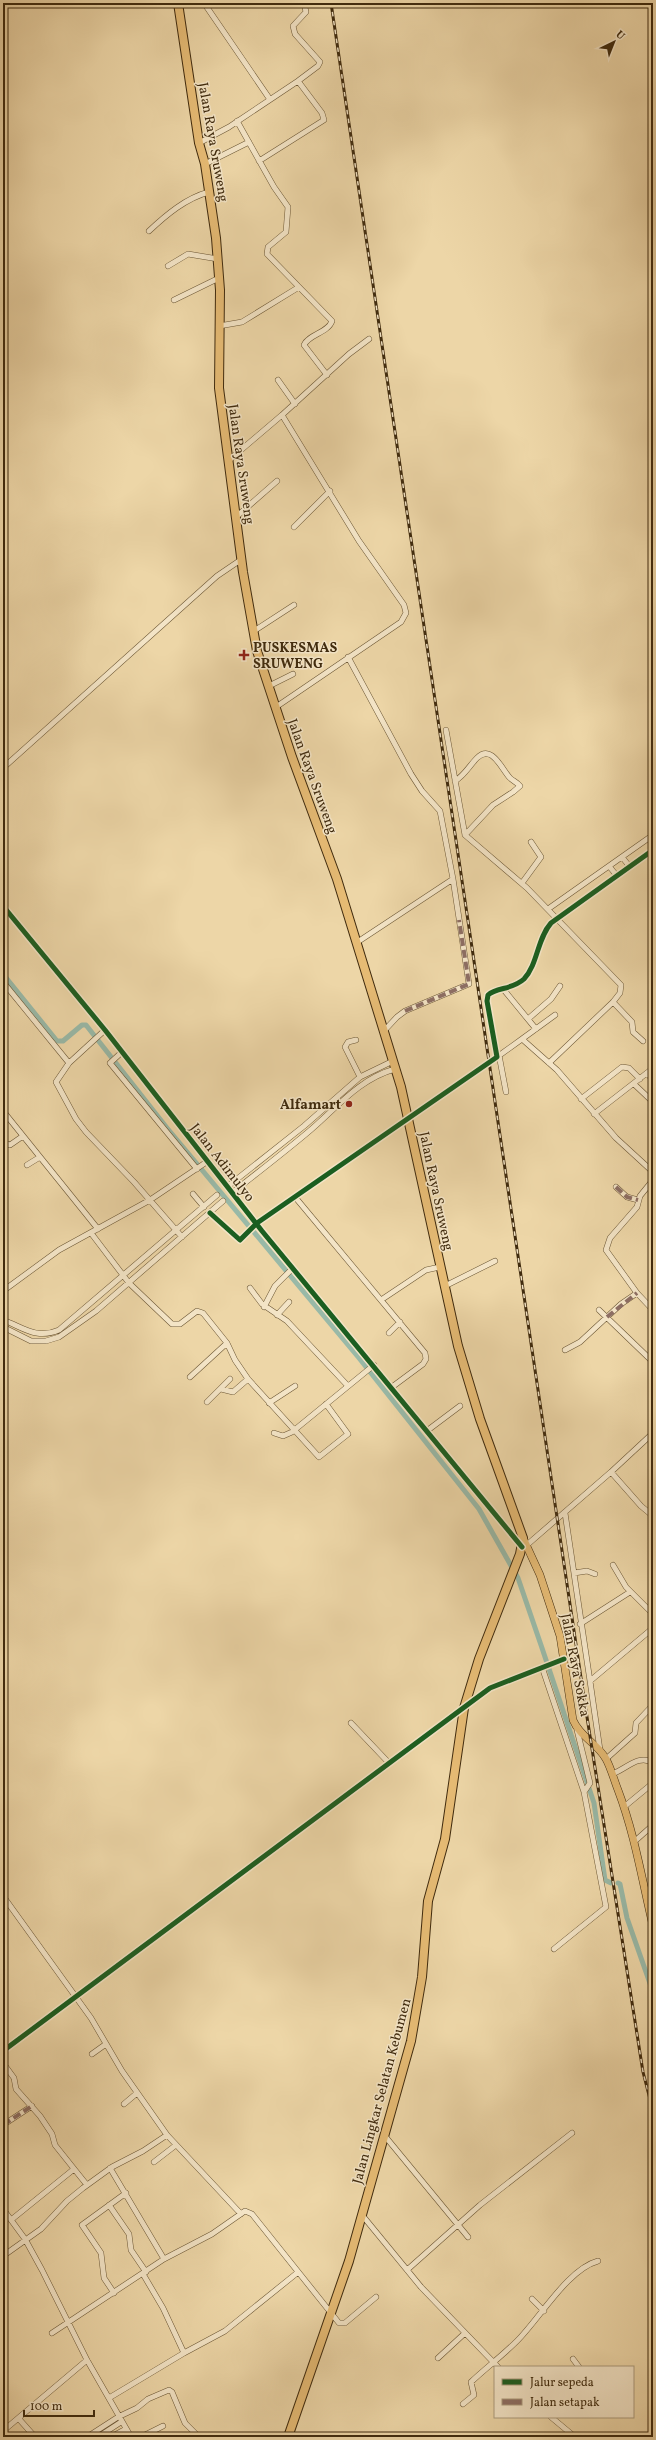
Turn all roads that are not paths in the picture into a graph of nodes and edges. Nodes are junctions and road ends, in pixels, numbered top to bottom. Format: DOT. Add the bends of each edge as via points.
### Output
graph roads {
  1 [pos="204,3"];
  2 [pos="304,3"];
  3 [pos="181,4"];
  4 [pos="298,81"];
  5 [pos="269,98"];
  6 [pos="237,121"];
  7 [pos="249,142"];
  8 [pos="199,143"];
  9 [pos="259,161"];
  10 [pos="205,164"];
  11 [pos="209,192"];
  12 [pos="149,231"];
  13 [pos="218,259"];
  14 [pos="168,266"];
  15 [pos="219,278"];
  16 [pos="299,287"];
  17 [pos="174,300"];
  18 [pos="219,326"];
  19 [pos="369,339"];
  20 [pos="327,375"];
  21 [pos="278,380"];
  22 [pos="295,404"];
  23 [pos="282,415"];
  24 [pos="228,461"];
  25 [pos="277,481"];
  26 [pos="330,491"];
  27 [pos="236,516"];
  28 [pos="294,527"];
  29 [pos="242,559"];
  30 [pos="294,605"];
  31 [pos="254,631"];
  32 [pos="348,656"];
  33 [pos="293,674"];
  34 [pos="269,686"];
  35 [pos="276,707"];
  36 [pos="446,730"];
  37 [pos="3,768"];
  38 [pos="455,780"];
  39 [pos="465,835"];
  40 [pos="653,835"];
  41 [pos="531,842"];
  42 [pos="653,850"];
  43 [pos="622,857"];
  44 [pos="608,866"];
  45 [pos="630,866"];
  46 [pos="617,876"];
  47 [pos="453,880"];
  48 [pos="522,883"];
  49 [pos="3,906"];
  50 [pos="548,910"];
  51 [pos="556,919"];
  52 [pos="356,943"];
  53 [pos="3,982"];
  54 [pos="560,986"];
  55 [pos="504,990"];
  56 [pos="612,1002"];
  57 [pos="555,1015"];
  58 [pos="528,1019"];
  59 [pos="536,1028"];
  60 [pos="105,1030"];
  61 [pos="383,1032"];
  62 [pos="522,1039"];
  63 [pos="356,1040"];
  64 [pos="642,1041"];
  65 [pos="122,1052"];
  66 [pos="498,1056"];
  67 [pos="393,1061"];
  68 [pos="69,1063"];
  69 [pos="549,1063"];
  70 [pos="395,1069"];
  71 [pos="652,1069"];
  72 [pos="646,1073"];
  73 [pos="360,1077"];
  74 [pos="640,1079"];
  75 [pos="653,1080"];
  76 [pos="634,1084"];
  77 [pos="506,1092"];
  78 [pos="581,1099"];
  79 [pos="653,1102"];
  80 [pos="3,1111"];
  81 [pos="594,1114"];
  82 [pos="408,1117"];
  83 [pos="304,1126"];
  84 [pos="308,1132"];
  85 [pos="23,1136"];
  86 [pos="3,1143"];
  87 [pos="40,1157"];
  88 [pos="208,1161"];
  89 [pos="27,1165"];
  90 [pos="199,1167"];
  91 [pos="653,1172"];
  92 [pos="653,1180"];
  93 [pos="227,1187"];
  94 [pos="616,1187"];
  95 [pos="232,1193"];
  96 [pos="193,1194"];
  97 [pos="217,1195"];
  98 [pos="295,1197"];
  99 [pos="150,1200"];
  100 [pos="638,1200"];
  101 [pos="223,1201"];
  102 [pos="204,1207"];
  103 [pos="210,1212"];
  104 [pos="255,1224"];
  105 [pos="98,1229"];
  106 [pos="176,1230"];
  107 [pos="91,1232"];
  108 [pos="182,1237"];
  109 [pos="496,1261"];
  110 [pos="440,1267"];
  111 [pos="292,1269"];
  112 [pos="123,1275"];
  113 [pos="129,1283"];
  114 [pos="445,1286"];
  115 [pos="250,1288"];
  116 [pos="4,1289"];
  117 [pos="637,1293"];
  118 [pos="381,1300"];
  119 [pos="289,1302"];
  120 [pos="90,1305"];
  121 [pos="264,1306"];
  122 [pos="599,1310"];
  123 [pos="653,1310"];
  124 [pos="96,1311"];
  125 [pos="277,1314"];
  126 [pos="607,1317"];
  127 [pos="3,1320"];
  128 [pos="400,1322"];
  129 [pos="3,1326"];
  130 [pos="28,1333"];
  131 [pos="52,1333"];
  132 [pos="389,1333"];
  133 [pos="25,1339"];
  134 [pos="54,1340"];
  135 [pos="227,1343"];
  136 [pos="565,1350"];
  137 [pos="653,1362"];
  138 [pos="373,1366"];
  139 [pos="190,1377"];
  140 [pos="230,1379"];
  141 [pos="248,1379"];
  142 [pos="295,1386"];
  143 [pos="348,1386"];
  144 [pos="392,1387"];
  145 [pos="221,1389"];
  146 [pos="207,1402"];
  147 [pos="269,1403"];
  148 [pos="326,1404"];
  149 [pos="460,1406"];
  150 [pos="428,1430"];
  151 [pos="294,1431"];
  152 [pos="653,1432"];
  153 [pos="274,1433"];
  154 [pos="611,1472"];
  155 [pos="565,1513"];
  156 [pos="653,1516"];
  157 [pos="524,1543"];
  158 [pos="613,1565"];
  159 [pos="574,1573"];
  160 [pos="595,1574"];
  161 [pos="630,1592"];
  162 [pos="653,1614"];
  163 [pos="580,1624"];
  164 [pos="653,1628"];
  165 [pos="564,1659"];
  166 [pos="547,1666"];
  167 [pos="590,1681"];
  168 [pos="653,1705"];
  169 [pos="464,1708"];
  170 [pos="351,1723"];
  171 [pos="577,1730"];
  172 [pos="600,1751"];
  173 [pos="606,1759"];
  174 [pos="389,1763"];
  175 [pos="653,1763"];
  176 [pos="612,1774"];
  177 [pos="653,1783"];
  178 [pos="585,1791"];
  179 [pos="624,1806"];
  180 [pos="653,1825"];
  181 [pos="635,1841"];
  182 [pos="3,1896"];
  183 [pos="653,1926"];
  184 [pos="554,1948"];
  185 [pos="75,1997"];
  186 [pos="106,2044"];
  187 [pos="3,2051"];
  188 [pos="92,2054"];
  189 [pos="3,2063"];
  190 [pos="137,2093"];
  191 [pos="124,2104"];
  192 [pos="32,2106"];
  193 [pos="3,2123"];
  194 [pos="572,2133"];
  195 [pos="167,2135"];
  196 [pos="384,2135"];
  197 [pos="176,2145"];
  198 [pos="154,2162"];
  199 [pos="110,2168"];
  200 [pos="74,2169"];
  201 [pos="87,2185"];
  202 [pos="126,2193"];
  203 [pos="109,2205"];
  204 [pos="3,2208"];
  205 [pos="240,2214"];
  206 [pos="362,2215"];
  207 [pos="11,2220"];
  208 [pos="459,2223"];
  209 [pos="468,2237"];
  210 [pos="25,2239"];
  211 [pos="3,2256"];
  212 [pos="164,2259"];
  213 [pos="598,2261"];
  214 [pos="407,2270"];
  215 [pos="145,2272"];
  216 [pos="297,2273"];
  217 [pos="114,2293"];
  218 [pos="376,2297"];
  219 [pos="532,2299"];
  220 [pos="544,2311"];
  221 [pos="331,2312"];
  222 [pos="69,2322"];
  223 [pos="52,2333"];
  224 [pos="465,2333"];
  225 [pos="184,2353"];
  226 [pos="438,2358"];
  227 [pos="573,2359"];
  228 [pos="87,2360"];
  229 [pos="493,2362"];
  230 [pos="497,2366"];
  231 [pos="578,2366"];
  232 [pos="109,2398"];
  233 [pos="463,2404"];
  234 [pos="553,2418"];
  235 [pos="18,2419"];
  236 [pos="120,2419"];
  237 [pos="163,2426"];
  238 [pos="126,2430"];
  239 [pos="3,2431"];
  240 [pos="115,2435"];
  241 [pos="35,2437"];
  242 [pos="87,2437"];
  243 [pos="98,2437"];
  244 [pos="131,2437"];
  245 [pos="141,2437"];
  246 [pos="199,2437"];
  247 [pos="288,2437"];
  248 [pos="575,2437"];
  1 -- 5 [label="street"];
  2 -- 4 [label="street" via="306,12 292,26 295,34 320,62"];
  3 -- 8 [label="highway, Jalan Raya Sruweng"];
  4 -- 5 [label="street"];
  4 -- 9 [label="street" via="322,113 324,120"];
  5 -- 6 [label="street"];
  6 -- 7 [label="street"];
  6 -- 8 [label="street"];
  7 -- 9 [label="street"];
  7 -- 10 [label="street"];
  8 -- 10 [label="highway, Jalan Raya Sruweng"];
  9 -- 16 [label="street" via="288,207 286,232 266,250 272,260"];
  10 -- 11 [label="highway, Jalan Raya Sruweng"];
  11 -- 12 [label="street" via="168,214"];
  11 -- 13 [label="highway, Jalan Raya Sruweng"];
  13 -- 14 [label="street" via="188,254"];
  13 -- 15 [label="highway, Jalan Raya Sruweng"];
  15 -- 17 [label="street"];
  15 -- 18 [label="highway, Jalan Raya Sruweng"];
  16 -- 18 [label="street" via="242,322"];
  16 -- 20 [label="street" via="332,321 330,326 304,345"];
  18 -- 24 [label="highway, Jalan Raya Sruweng" via="219,388"];
  19 -- 20 [label="street"];
  20 -- 22 [label="street"];
  21 -- 22 [label="street"];
  22 -- 23 [label="street"];
  23 -- 24 [label="street"];
  23 -- 26 [label="street"];
  24 -- 27 [label="highway, Jalan Raya Sruweng"];
  25 -- 27 [label="street"];
  26 -- 28 [label="street"];
  26 -- 32 [label="street" via="359,541 404,605 406,613 401,622"];
  27 -- 29 [label="highway, Jalan Raya Sruweng"];
  29 -- 31 [label="highway, Jalan Raya Sruweng"];
  29 -- 37 [label="street" via="217,576"];
  30 -- 31 [label="street"];
  31 -- 34 [label="highway, Jalan Raya Sruweng" via="257,651"];
  32 -- 35 [label="street"];
  32 -- 47 [label="street" via="410,774 440,811"];
  33 -- 34 [label="street"];
  34 -- 35 [label="highway, Jalan Raya Sruweng"];
  35 -- 52 [label="highway, Jalan Raya Sruweng"];
  36 -- 38 [label="street"];
  38 -- 39 [label="street"];
  38 -- 39 [label="street" via="463,775 479,756 486,754 497,759 509,777 520,786 493,805"];
  39 -- 48 [label="street"];
  40 -- 43 [label="street"];
  41 -- 48 [label="street" via="541,858"];
  42 -- 45 [label="street"];
  43 -- 44 [label="street"];
  43 -- 45 [label="street"];
  44 -- 46 [label="street"];
  44 -- 50 [label="street"];
  45 -- 46 [label="street"];
  46 -- 51 [label="street"];
  47 -- 52 [label="street"];
  47 -- 61 [label="street" via="469,984 405,1011"];
  48 -- 50 [label="street"];
  49 -- 60 [label="street, Jalan Adimulyo"];
  50 -- 51 [label="street"];
  51 -- 55 [label="street" via="546,929 526,976"];
  51 -- 56 [label="street" via="618,980 621,989"];
  52 -- 61 [label="highway, Jalan Raya Sruweng"];
  53 -- 68 [label="street"];
  54 -- 58 [label="street"];
  55 -- 58 [label="street"];
  55 -- 66 [label="street" via="491,992 486,998"];
  56 -- 64 [label="street" via="632,1022 633,1032"];
  56 -- 69 [label="street"];
  57 -- 59 [label="street"];
  58 -- 59 [label="street"];
  59 -- 62 [label="street"];
  60 -- 65 [label="street, Jalan Adimulyo"];
  60 -- 68 [label="street"];
  61 -- 67 [label="highway, Jalan Raya Sruweng"];
  62 -- 66 [label="street"];
  62 -- 69 [label="street"];
  63 -- 73 [label="street" via="348,1042 345,1047"];
  65 -- 88 [label="street, Jalan Adimulyo"];
  65 -- 90 [label="street" via="110,1061 143,1105"];
  66 -- 77 [label="street"];
  66 -- 82 [label="street"];
  67 -- 70 [label="highway, Jalan Raya Sruweng"];
  67 -- 73 [label="street"];
  68 -- 99 [label="street" via="56,1082 76,1119"];
  69 -- 78 [label="street"];
  70 -- 82 [label="highway, Jalan Raya Sruweng"];
  70 -- 84 [label="street" via="363,1083"];
  71 -- 72 [label="street"];
  72 -- 74 [label="street"];
  72 -- 75 [label="street"];
  73 -- 83 [label="street"];
  74 -- 76 [label="street"];
  74 -- 78 [label="street" via="629,1068 622,1067"];
  76 -- 79 [label="street"];
  76 -- 81 [label="street"];
  78 -- 81 [label="street"];
  80 -- 85 [label="street"];
  81 -- 91 [label="street"];
  82 -- 98 [label="street"];
  82 -- 110 [label="highway, Jalan Raya Sruweng"];
  83 -- 84 [label="street"];
  83 -- 93 [label="street"];
  84 -- 95 [label="street"];
  85 -- 86 [label="street" via="10,1145"];
  85 -- 87 [label="street"];
  87 -- 89 [label="street"];
  87 -- 105 [label="street"];
  88 -- 90 [label="street"];
  88 -- 93 [label="street, Jalan Adimulyo"];
  90 -- 99 [label="street"];
  92 -- 100 [label="street"];
  93 -- 95 [label="street, Jalan Adimulyo"];
  94 -- 100 [label="street" via="627,1197"];
  95 -- 104 [label="street, Jalan Adimulyo"];
  96 -- 102 [label="street"];
  97 -- 102 [label="street"];
  98 -- 104 [label="street"];
  98 -- 118 [label="street"];
  99 -- 105 [label="street"];
  99 -- 106 [label="street"];
  100 -- 117 [label="street" via="637,1207 607,1242 606,1250"];
  101 -- 103 [label="street"];
  102 -- 106 [label="street"];
  103 -- 104 [label="street" via="240,1240"];
  103 -- 108 [label="street"];
  104 -- 111 [label="street, Jalan Adimulyo"];
  105 -- 107 [label="street"];
  106 -- 108 [label="street"];
  106 -- 112 [label="street"];
  107 -- 112 [label="street"];
  107 -- 116 [label="street" via="59,1250"];
  108 -- 113 [label="street"];
  109 -- 114 [label="street"];
  110 -- 114 [label="highway, Jalan Raya Sruweng"];
  110 -- 118 [label="street" via="426,1270"];
  111 -- 121 [label="street" via="275,1286"];
  111 -- 138 [label="street, Jalan Adimulyo"];
  112 -- 113 [label="street"];
  112 -- 120 [label="street"];
  113 -- 124 [label="street"];
  113 -- 135 [label="street" via="173,1325 180,1324 200,1311"];
  114 -- 157 [label="highway, Jalan Raya Sruweng" via="476,1408"];
  115 -- 121 [label="street"];
  117 -- 123 [label="street"];
  117 -- 126 [label="street"];
  118 -- 128 [label="street"];
  119 -- 125 [label="street"];
  120 -- 124 [label="street"];
  120 -- 131 [label="street" via="65,1326"];
  121 -- 125 [label="street"];
  122 -- 126 [label="street"];
  124 -- 134 [label="street"];
  125 -- 143 [label="street" via="291,1325"];
  126 -- 136 [label="street" via="580,1342"];
  126 -- 137 [label="street"];
  127 -- 130 [label="street"];
  128 -- 132 [label="street"];
  128 -- 144 [label="street" via="424,1350 426,1359 415,1371"];
  129 -- 133 [label="street"];
  130 -- 131 [label="street"];
  130 -- 133 [label="street"];
  131 -- 134 [label="street"];
  133 -- 134 [label="street" via="41,1342"];
  135 -- 139 [label="street"];
  135 -- 141 [label="street"];
  138 -- 143 [label="street"];
  138 -- 144 [label="street, Jalan Adimulyo"];
  140 -- 145 [label="street"];
  141 -- 145 [label="street" via="233,1392"];
  141 -- 147 [label="street"];
  142 -- 147 [label="street"];
  143 -- 148 [label="street"];
  144 -- 150 [label="street, Jalan Adimulyo"];
  145 -- 146 [label="street"];
  147 -- 151 [label="street"];
  148 -- 151 [label="street"];
  148 -- 151 [label="street" via="347,1435 319,1457"];
  149 -- 150 [label="street"];
  150 -- 157 [label="street, Jalan Adimulyo"];
  151 -- 153 [label="street" via="283,1436"];
  152 -- 154 [label="street"];
  154 -- 155 [label="street"];
  154 -- 156 [label="street"];
  155 -- 157 [label="street"];
  155 -- 159 [label="street"];
  157 -- 165 [label="main road, Jalan Raya Sokka" via="550,1604"];
  157 -- 169 [label="highway, Jalan Lingkar Selatan Kebumen" via="479,1659"];
  158 -- 161 [label="street"];
  159 -- 160 [label="street" via="587,1571"];
  159 -- 163 [label="street"];
  161 -- 162 [label="street"];
  161 -- 163 [label="street"];
  163 -- 167 [label="street"];
  164 -- 167 [label="street"];
  165 -- 166 [label="street"];
  165 -- 171 [label="main road, Jalan Raya Sokka" via="571,1713"];
  166 -- 169 [label="street" via="497,1684"];
  166 -- 178 [label="street"];
  167 -- 172 [label="street"];
  168 -- 173 [label="street" via="636,1723 635,1733"];
  169 -- 174 [label="street"];
  169 -- 196 [label="highway, Jalan Lingkar Selatan Kebumen" via="445,1839 428,1901 417,2011"];
  170 -- 174 [label="street"];
  171 -- 172 [label="main road, Jalan Raya Sokka" via="594,1742"];
  171 -- 178 [label="street" via="590,1785"];
  172 -- 173 [label="main road, Jalan Raya Sokka"];
  173 -- 176 [label="main road, Jalan Raya Sokka"];
  174 -- 185 [label="street"];
  175 -- 176 [label="street" via="648,1760 634,1762"];
  176 -- 179 [label="main road, Jalan Raya Sokka"];
  177 -- 179 [label="street"];
  178 -- 184 [label="street" via="605,1909"];
  179 -- 181 [label="main road, Jalan Raya Sokka"];
  180 -- 181 [label="street"];
  181 -- 183 [label="main road, Jalan Raya Sokka"];
  182 -- 185 [label="street"];
  185 -- 186 [label="street"];
  185 -- 187 [label="street"];
  186 -- 188 [label="street"];
  186 -- 190 [label="street"];
  189 -- 192 [label="street" via="14,2078 16,2089"];
  190 -- 191 [label="street"];
  190 -- 195 [label="street"];
  192 -- 193 [label="street"];
  192 -- 200 [label="street" via="51,2132 55,2145"];
  194 -- 208 [label="street"];
  195 -- 197 [label="street"];
  195 -- 199 [label="street"];
  196 -- 206 [label="highway, Jalan Lingkar Selatan Kebumen"];
  196 -- 208 [label="street"];
  197 -- 198 [label="street"];
  197 -- 205 [label="street"];
  199 -- 201 [label="street"];
  199 -- 202 [label="street"];
  200 -- 201 [label="street"];
  200 -- 207 [label="street"];
  201 -- 210 [label="street" via="67,2201 41,2229"];
  202 -- 203 [label="street"];
  202 -- 212 [label="street"];
  203 -- 215 [label="street" via="128,2234 131,2250"];
  203 -- 217 [label="street" via="82,2225 102,2253 104,2278"];
  204 -- 207 [label="street"];
  205 -- 212 [label="street" via="212,2234"];
  205 -- 216 [label="street" via="248,2211 252,2214"];
  206 -- 214 [label="street"];
  206 -- 221 [label="highway, Jalan Lingkar Selatan Kebumen"];
  207 -- 210 [label="street"];
  208 -- 209 [label="street"];
  208 -- 214 [label="street"];
  210 -- 211 [label="street"];
  210 -- 222 [label="street"];
  212 -- 215 [label="street"];
  213 -- 220 [label="street" via="575,2275"];
  214 -- 224 [label="street"];
  215 -- 217 [label="street"];
  215 -- 225 [label="street"];
  216 -- 221 [label="street"];
  216 -- 225 [label="street" via="225,2331"];
  217 -- 222 [label="street"];
  218 -- 221 [label="street" via="344,2324 339,2323"];
  219 -- 220 [label="street"];
  220 -- 229 [label="street" via="518,2340"];
  221 -- 247 [label="highway, Jalan Lingkar Selatan Kebumen"];
  222 -- 223 [label="street"];
  222 -- 228 [label="street"];
  224 -- 226 [label="street"];
  224 -- 229 [label="street"];
  225 -- 232 [label="street"];
  227 -- 231 [label="street"];
  228 -- 232 [label="street"];
  228 -- 235 [label="street"];
  229 -- 230 [label="street"];
  229 -- 233 [label="street" via="470,2383 474,2395"];
  232 -- 236 [label="street"];
  234 -- 248 [label="street"];
  235 -- 239 [label="street"];
  235 -- 241 [label="street"];
  236 -- 238 [label="street"];
  236 -- 242 [label="street"];
  236 -- 243 [label="street"];
  236 -- 246 [label="street" via="148,2399 170,2390 186,2426"];
  237 -- 245 [label="street"];
  238 -- 240 [label="street"];
  238 -- 244 [label="street"];
}
